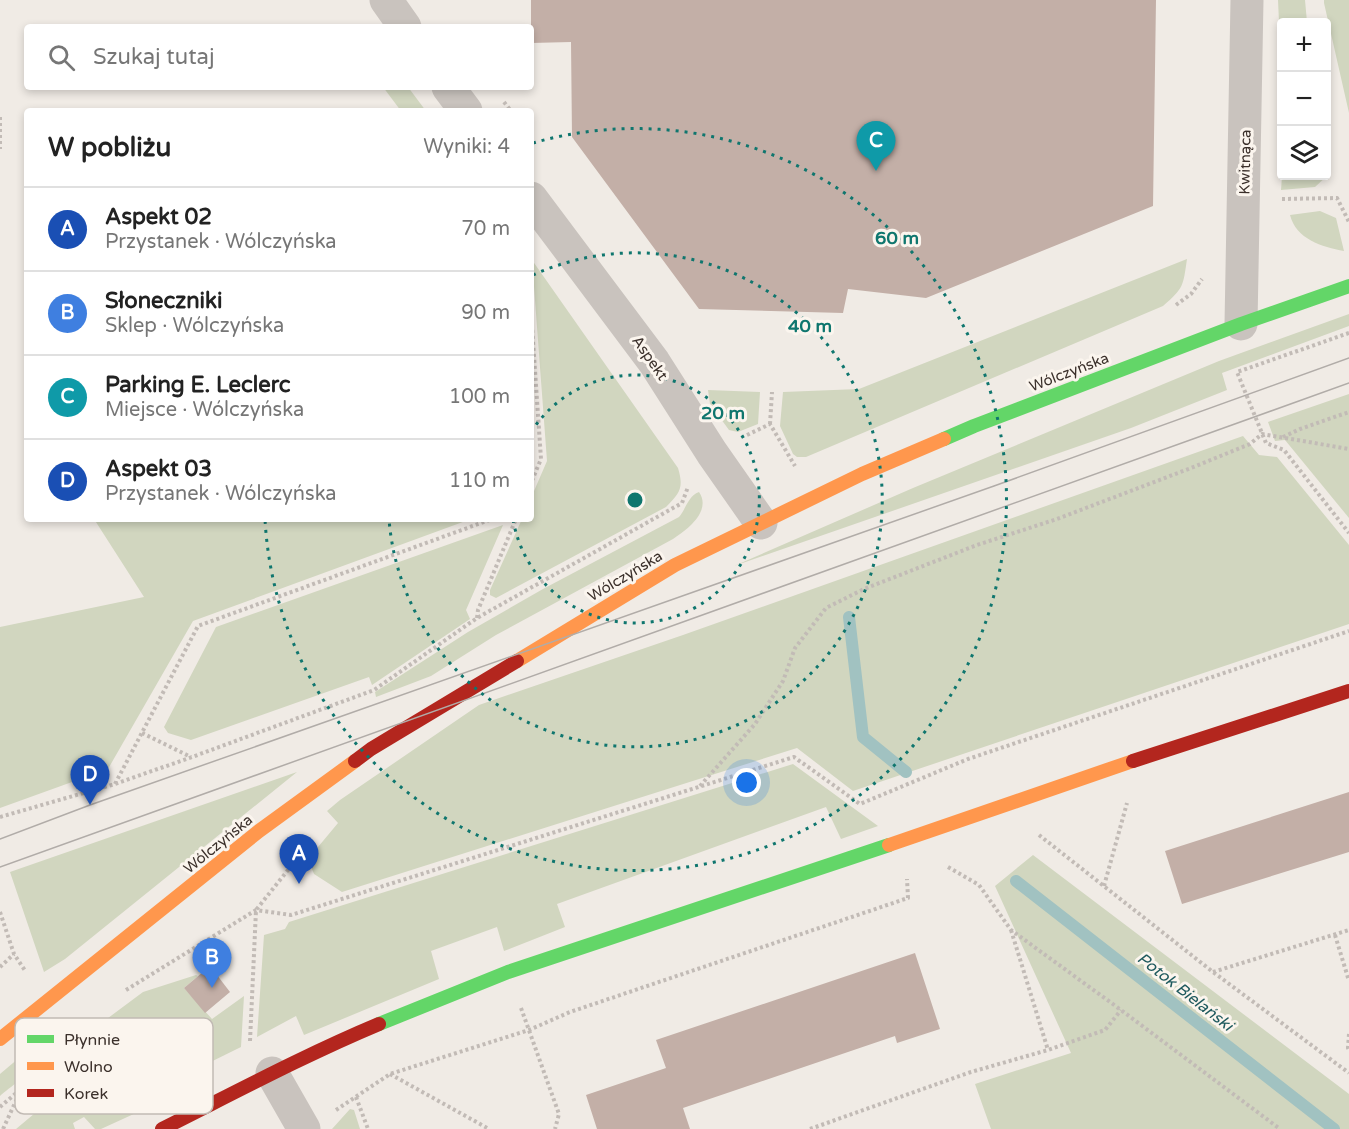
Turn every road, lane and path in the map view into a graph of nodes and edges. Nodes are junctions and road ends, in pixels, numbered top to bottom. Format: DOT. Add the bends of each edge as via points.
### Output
graph roads {
  1 [pos="386,0"];
  2 [pos="1247,0"];
  3 [pos="403,24"];
  4 [pos="450,90"];
  5 [pos="464,108"];
  6 [pos="0,117"];
  7 [pos="0,149"];
  8 [pos="1244,200"];
  9 [pos="534,202"];
  10 [pos="1349,222"];
  11 [pos="1349,286"];
  12 [pos="1241,324"];
  13 [pos="1349,333"];
  14 [pos="534,356"];
  15 [pos="772,392"];
  16 [pos="1349,412"];
  17 [pos="770,424"];
  18 [pos="1262,434"];
  19 [pos="1283,437"];
  20 [pos="1349,449"];
  21 [pos="534,476"];
  22 [pos="484,522"];
  23 [pos="515,522"];
  24 [pos="762,523"];
  25 [pos="1349,533"];
  26 [pos="477,618"];
  27 [pos="1349,631"];
  28 [pos="1349,691"];
  29 [pos="142,733"];
  30 [pos="192,758"];
  31 [pos="115,784"];
  32 [pos="698,787"];
  33 [pos="1128,801"];
  34 [pos="860,804"];
  35 [pos="1031,829"];
  36 [pos="313,839"];
  37 [pos="907,839"];
  38 [pos="907,878"];
  39 [pos="1104,886"];
  40 [pos="256,910"];
  41 [pos="0,912"];
  42 [pos="1011,930"];
  43 [pos="1349,930"];
  44 [pos="1335,935"];
  45 [pos="14,954"];
  46 [pos="0,967"];
  47 [pos="508,972"];
  48 [pos="1213,972"];
  49 [pos="32,980"];
  50 [pos="1349,981"];
  51 [pos="117,995"];
  52 [pos="1121,1010"];
  53 [pos="26,1018"];
  54 [pos="15,1027"];
  55 [pos="529,1030"];
  56 [pos="1349,1034"];
  57 [pos="0,1039"];
  58 [pos="1048,1050"];
  59 [pos="1349,1050"];
  60 [pos="260,1062"];
  61 [pos="1349,1064"];
  62 [pos="1344,1069"];
  63 [pos="1349,1073"];
  64 [pos="390,1074"];
  65 [pos="15,1094"];
  66 [pos="356,1096"];
  67 [pos="213,1097"];
  68 [pos="15,1103"];
  69 [pos="0,1107"];
  70 [pos="189,1114"];
  71 [pos="316,1123"];
  72 [pos="3,1129"];
  73 [pos="162,1129"];
  74 [pos="368,1129"];
  75 [pos="489,1129"];
  76 [pos="555,1129"];
  77 [pos="810,1129"];
  78 [pos="1280,1129"];
  1 -- 3 [label="street"];
  2 -- 8 [label="street, Kwitnąca"];
  4 -- 5 [label="street"];
  6 -- 7 [label="path"];
  8 -- 10 [label="path" via="1337,198"];
  8 -- 12 [label="street, Kwitnąca"];
  9 -- 24 [label="street, Aspekt" via="654,362"];
  11 -- 12 [label="main road, Wólczyńska"];
  12 -- 24 [label="main road, Wólczyńska" via="974,426"];
  13 -- 18 [label="path" via="1237,372"];
  14 -- 21 [label="path" via="541,459"];
  15 -- 17 [label="path"];
  16 -- 19 [label="path"];
  18 -- 19 [label="path"];
  18 -- 25 [label="path" via="1266,443 1284,450"];
  18 -- 32 [label="path" via="1250,444 1191,468 977,545 826,608 795,648 783,681 755,724"];
  19 -- 20 [label="path"];
  22 -- 29 [label="path" via="198,626"];
  23 -- 26 [label="path"];
  24 -- 53 [label="main road, Wólczyńska" via="675,565 371,749 259,831"];
  27 -- 34 [label="path" via="968,759"];
  28 -- 37 [label="main road"];
  29 -- 30 [label="path"];
  29 -- 31 [label="path"];
  32 -- 34 [label="path" via="794,757"];
  32 -- 40 [label="path" via="291,915"];
  33 -- 39 [label="path"];
  34 -- 37 [label="path"];
  35 -- 39 [label="path"];
  36 -- 40 [label="path"];
  37 -- 42 [label="path" via="979,885"];
  37 -- 47 [label="main road"];
  38 -- 55 [label="path" via="908,898 570,1012"];
  39 -- 48 [label="path"];
  40 -- 51 [label="path"];
  40 -- 60 [label="path"];
  41 -- 45 [label="path"];
  42 -- 52 [label="path"];
  42 -- 58 [label="path"];
  43 -- 44 [label="path"];
  44 -- 48 [label="path"];
  44 -- 50 [label="path"];
  45 -- 46 [label="path"];
  45 -- 49 [label="path"];
  47 -- 55 [label="path"];
  47 -- 60 [label="main road" via="341,1040"];
  48 -- 62 [label="path"];
  52 -- 58 [label="path" via="1105,1030"];
  52 -- 78 [label="path"];
  54 -- 57 [label="main road, Wólczyńska"];
  55 -- 64 [label="path"];
  55 -- 76 [label="path" via="559,1114"];
  56 -- 59 [label="path"];
  58 -- 77 [label="path" via="971,1072"];
  60 -- 67 [label="main road"];
  60 -- 71 [label="street"];
  61 -- 62 [label="path"];
  62 -- 63 [label="path"];
  64 -- 66 [label="path"];
  64 -- 75 [label="path"];
  65 -- 69 [label="path"];
  66 -- 71 [label="path"];
  66 -- 74 [label="path"];
  68 -- 72 [label="path"];
  70 -- 73 [label="main road"];
}
